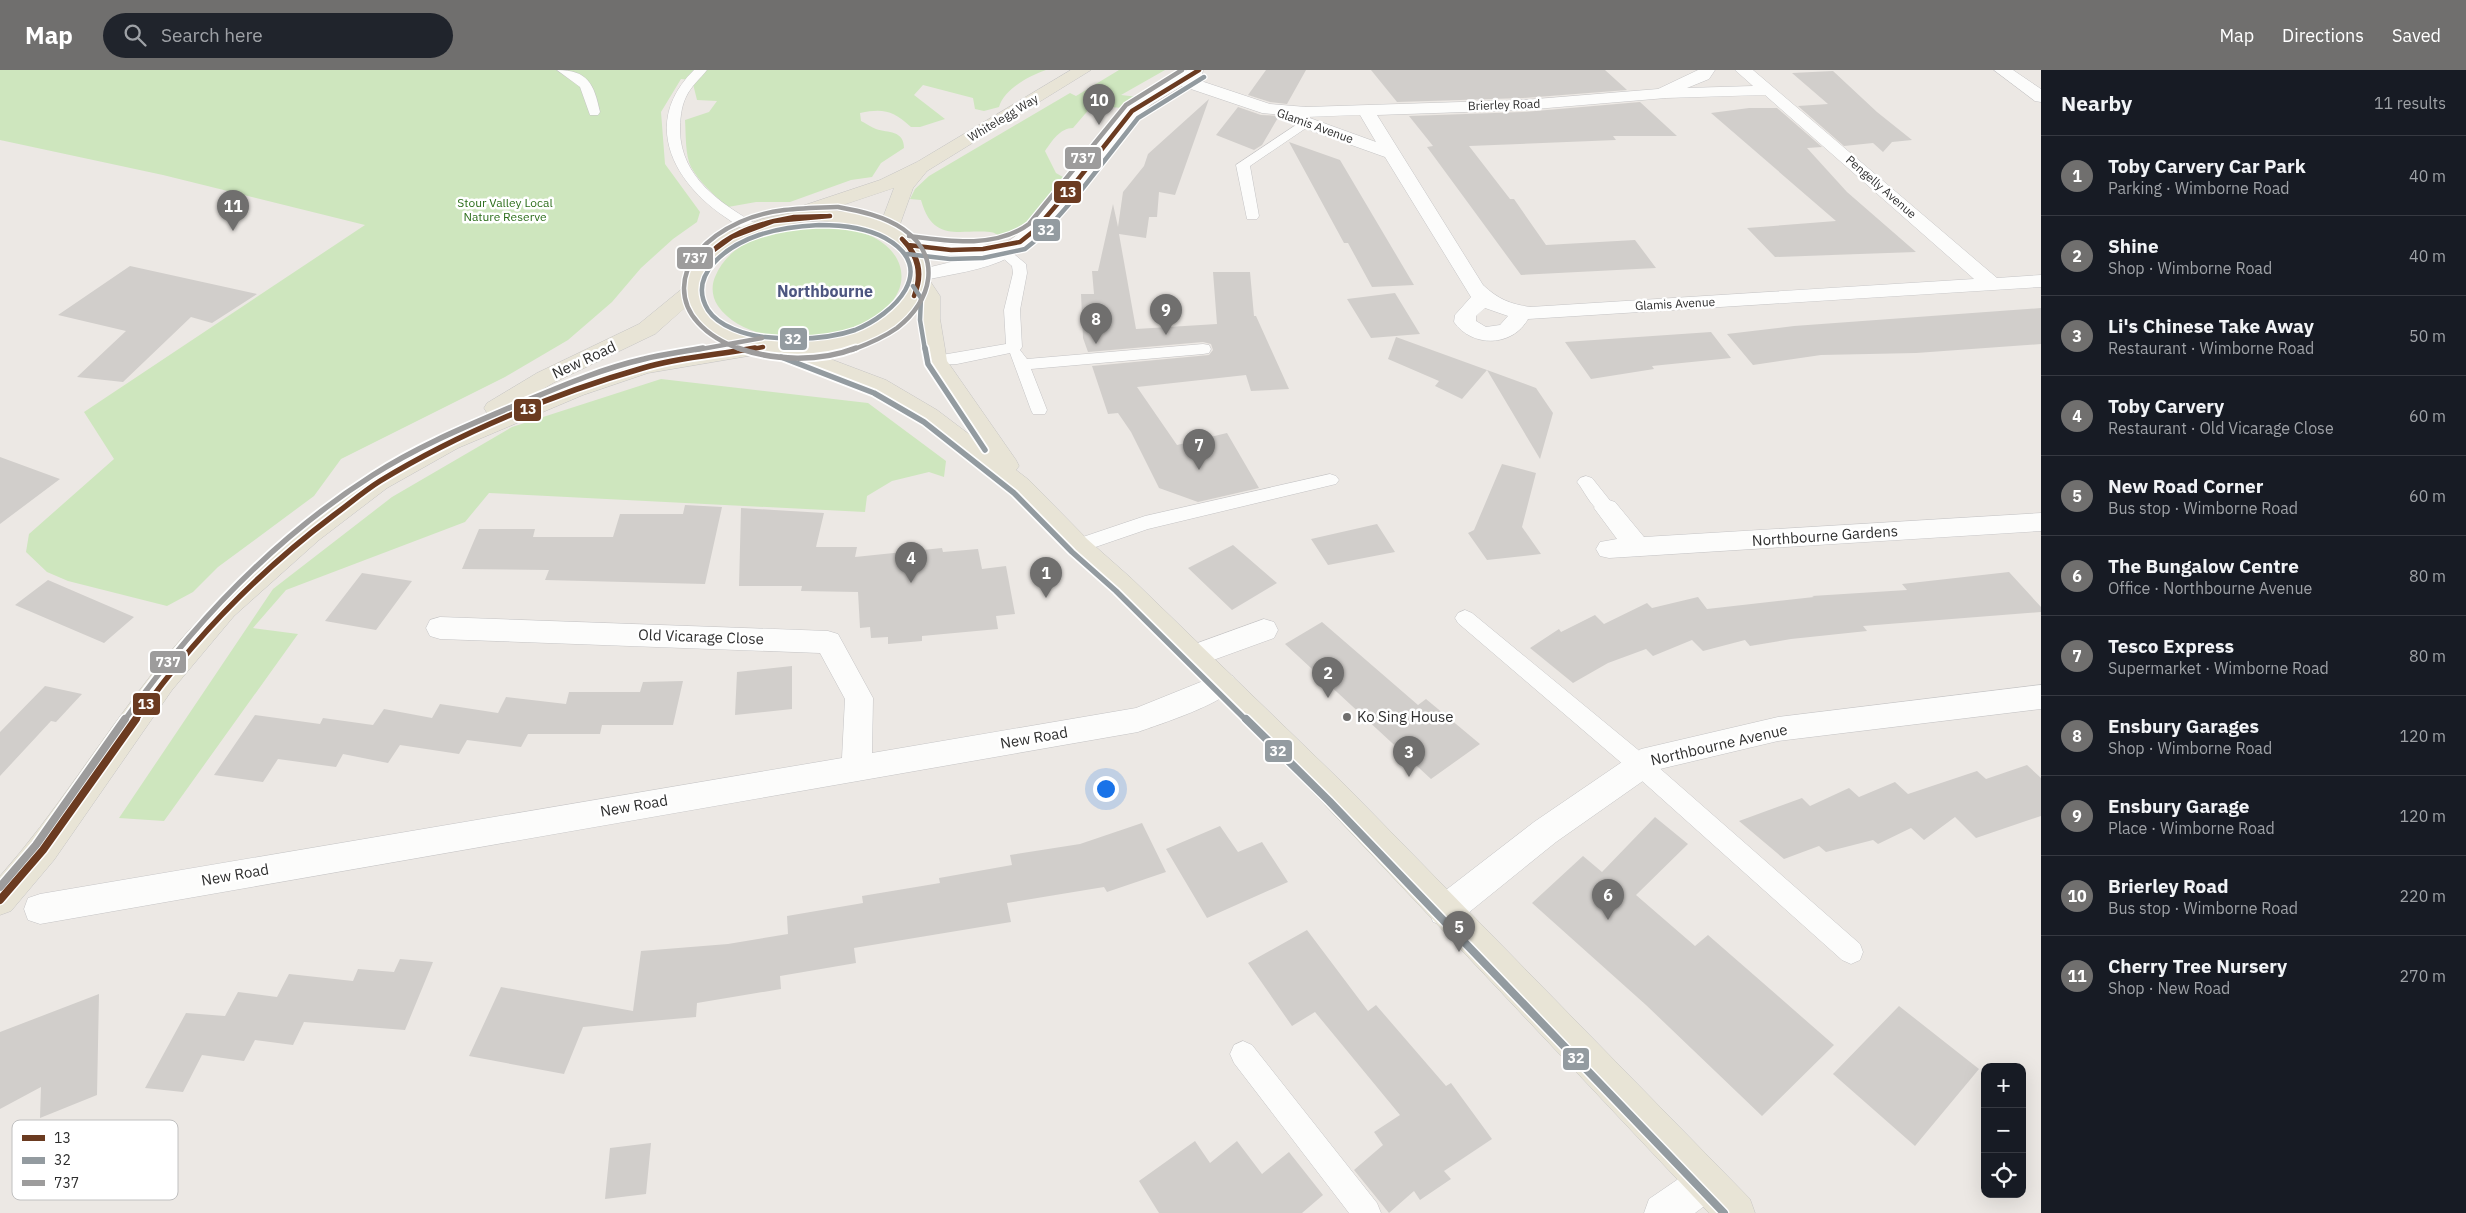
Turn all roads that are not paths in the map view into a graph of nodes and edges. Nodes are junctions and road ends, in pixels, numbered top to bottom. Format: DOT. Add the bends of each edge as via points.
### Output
graph roads {
  1 [pos="563,70"];
  2 [pos="701,70"];
  3 [pos="1083,70"];
  4 [pos="1199,70"];
  5 [pos="1707,70"];
  6 [pos="1744,70"];
  7 [pos="2002,70"];
  8 [pos="1180,80"];
  9 [pos="1769,90"];
  10 [pos="1661,94"];
  11 [pos="2041,97"];
  12 [pos="1268,109"];
  13 [pos="1365,109"];
  14 [pos="594,112"];
  15 [pos="1305,123"];
  16 [pos="1390,153"];
  17 [pos="923,166"];
  18 [pos="1252,216"];
  19 [pos="779,219"];
  20 [pos="751,228"];
  21 [pos="888,230"];
  22 [pos="908,244"];
  23 [pos="1012,247"];
  24 [pos="921,278"];
  25 [pos="2041,281"];
  26 [pos="1993,285"];
  27 [pos="691,292"];
  28 [pos="1483,297"];
  29 [pos="1521,312"];
  30 [pos="1014,347"];
  31 [pos="774,348"];
  32 [pos="1203,350"];
  33 [pos="936,361"];
  34 [pos="1021,365"];
  35 [pos="1040,410"];
  36 [pos="450,442"];
  37 [pos="1330,480"];
  38 [pos="1586,482"];
  39 [pos="1020,486"];
  40 [pos="1606,508"];
  41 [pos="2041,522"];
  42 [pos="1078,546"];
  43 [pos="1637,547"];
  44 [pos="1609,549"];
  45 [pos="1465,618"];
  46 [pos="440,628"];
  47 [pos="1264,630"];
  48 [pos="1194,656"];
  49 [pos="1223,684"];
  50 [pos="2041,696"];
  51 [pos="1640,765"];
  52 [pos="857,768"];
  53 [pos="0,900"];
  54 [pos="40,909"];
  55 [pos="1445,911"];
  56 [pos="1851,952"];
  57 [pos="1242,1054"];
  58 [pos="1706,1182"];
  59 [pos="1367,1213"];
  60 [pos="1663,1213"];
  61 [pos="1736,1213"];
  1 -- 14 [label="lane" via="580,76 590,93"];
  2 -- 20 [label="lane" via="691,80 676,106 675,149 687,176 725,212"];
  3 -- 17 [label="main road, Whitelegg Way"];
  4 -- 8 [label="street"];
  5 -- 10 [label="street, Brierley Road"];
  6 -- 9 [label="street, Pengelly Avenue"];
  7 -- 11 [label="street"];
  8 -- 12 [label="street, Brierley Road"];
  8 -- 23 [label="street" via="1132,111 1035,230"];
  9 -- 10 [label="street"];
  9 -- 26 [label="street, Pengelly Avenue"];
  10 -- 13 [label="street, Brierley Road" via="1523,105"];
  12 -- 13 [label="street, Brierley Road" via="1306,112"];
  12 -- 15 [label="street, Glamis Avenue"];
  13 -- 16 [label="street, Glamis Avenue"];
  15 -- 16 [label="street, Glamis Avenue"];
  15 -- 18 [label="lane" via="1243,165"];
  16 -- 28 [label="street, Glamis Avenue"];
  17 -- 19 [label="main road, Whitelegg Way" via="887,184"];
  17 -- 21 [label="main road, Whitelegg Way" via="904,187"];
  19 -- 20 [label="main road"];
  19 -- 21 [label="main road" via="837,216 865,221"];
  20 -- 27 [label="main road" via="726,240 707,255 695,273"];
  21 -- 22 [label="main road"];
  22 -- 23 [label="street" via="951,250"];
  22 -- 24 [label="main road" via="915,254"];
  23 -- 24 [label="street"];
  23 -- 30 [label="lane" via="1020,273 1012,310"];
  24 -- 31 [label="main road" via="915,296 904,311 865,335 839,344 812,348"];
  24 -- 33 [label="main road" via="930,296 929,319"];
  25 -- 26 [label="street, Glamis Avenue"];
  26 -- 29 [label="street, Glamis Avenue"];
  27 -- 31 [label="main road" via="697,310 712,326 734,339"];
  27 -- 36 [label="main road, New Road" via="647,330 545,378 485,414"];
  28 -- 29 [label="street, Glamis Avenue" via="1506,311"];
  28 -- 29 [label="street" via="1466,315 1466,322 1476,332 1502,332 1513,326"];
  30 -- 33 [label="lane"];
  30 -- 34 [label="lane"];
  31 -- 36 [label="main road, New Road" via="645,367 574,390"];
  31 -- 39 [label="main road" via="878,385 929,415"];
  32 -- 34 [label="lane"];
  33 -- 39 [label="main road"];
  34 -- 35 [label="lane"];
  36 -- 53 [label="main road, New Road" via="378,482 310,533 225,609 162,682 43,850"];
  37 -- 42 [label="lane" via="1145,523"];
  38 -- 40 [label="lane"];
  39 -- 42 [label="main road"];
  40 -- 43 [label="street"];
  41 -- 43 [label="street, Northbourne Gardens"];
  42 -- 48 [label="main road"];
  43 -- 44 [label="street, Northbourne Gardens"];
  45 -- 51 [label="lane"];
  46 -- 52 [label="street, Old Vicarage Close" via="828,642 859,698"];
  47 -- 48 [label="street"];
  48 -- 49 [label="main road"];
  49 -- 52 [label="street, New Road" via="1193,700 1138,720"];
  49 -- 55 [label="main road"];
  50 -- 51 [label="street, Northbourne Avenue" via="1778,729 1652,758"];
  51 -- 55 [label="street, Northbourne Avenue" via="1545,832"];
  51 -- 56 [label="lane"];
  52 -- 54 [label="street, New Road"];
  55 -- 58 [label="main road"];
  57 -- 59 [label="lane"];
  58 -- 60 [label="street"];
  58 -- 61 [label="main road"];
}
